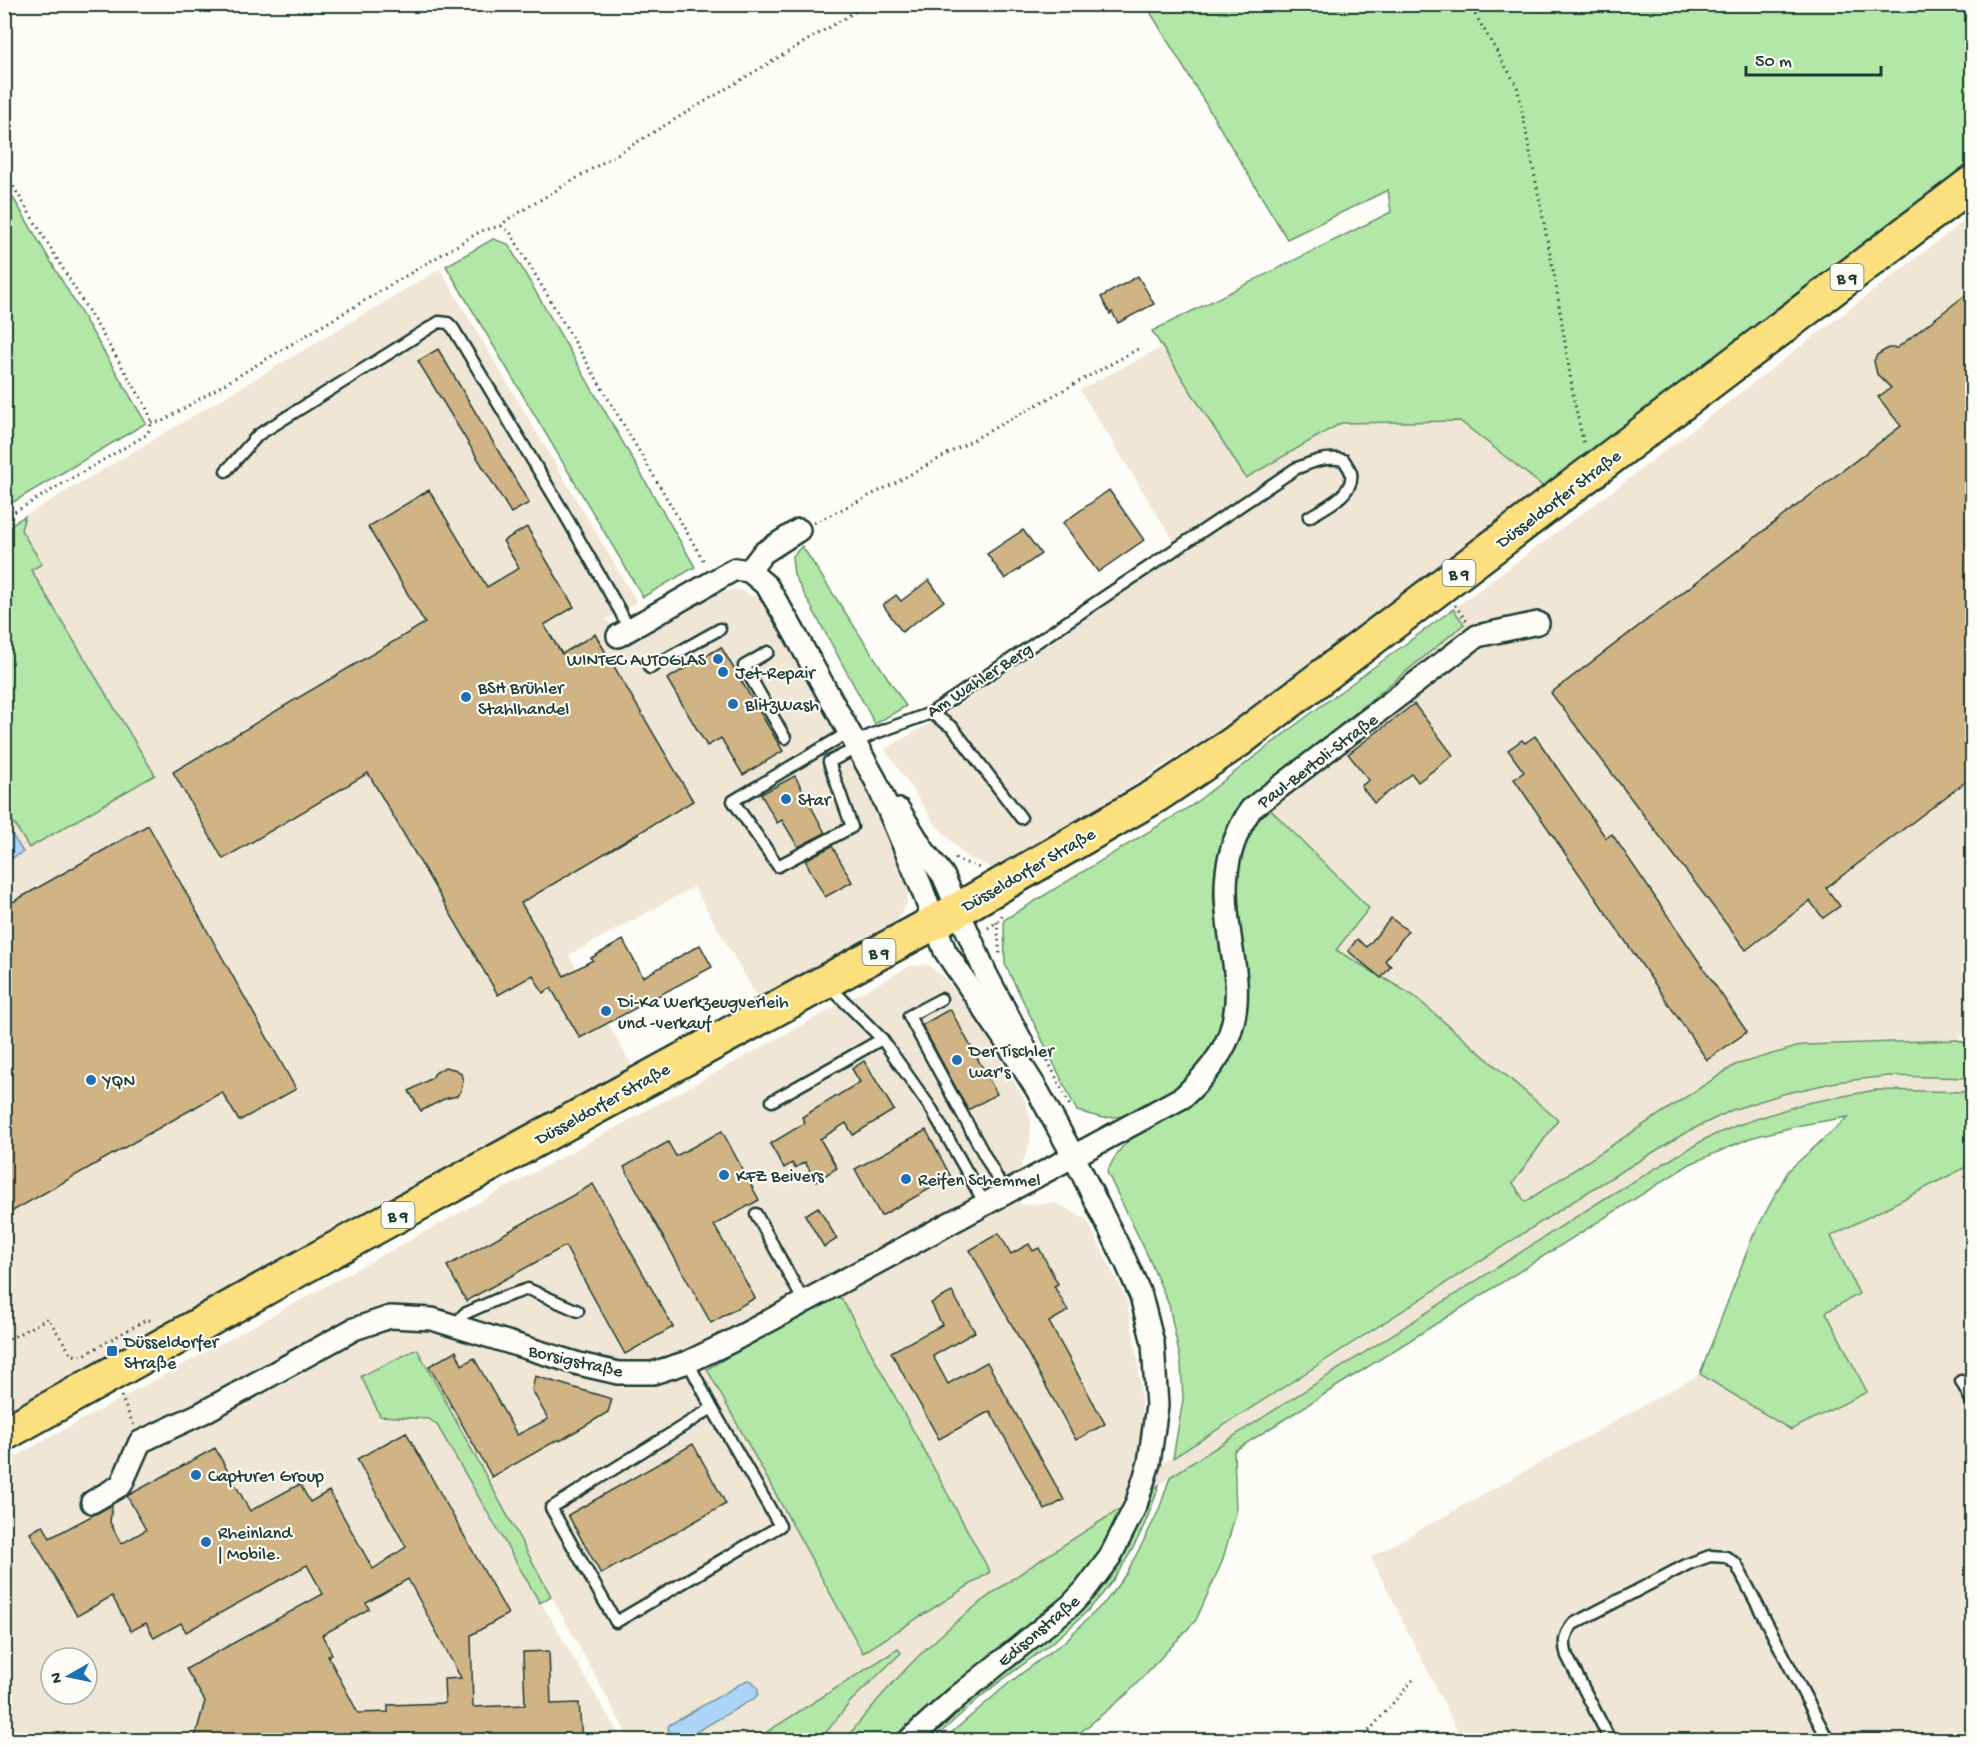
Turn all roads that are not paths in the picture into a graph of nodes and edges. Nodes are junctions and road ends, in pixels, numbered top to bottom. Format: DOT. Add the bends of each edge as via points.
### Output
graph roads {
  1 [pos="1972,183"];
  2 [pos="226,471"];
  3 [pos="1309,517"];
  4 [pos="799,530"];
  5 [pos="749,571"];
  6 [pos="1538,623"];
  7 [pos="720,629"];
  8 [pos="623,633"];
  9 [pos="768,652"];
  10 [pos="650,668"];
  11 [pos="931,713"];
  12 [pos="785,738"];
  13 [pos="854,741"];
  14 [pos="876,781"];
  15 [pos="1021,818"];
  16 [pos="946,915"];
  17 [pos="825,982"];
  18 [pos="941,999"];
  19 [pos="882,1039"];
  20 [pos="772,1101"];
  21 [pos="1082,1152"];
  22 [pos="1005,1194"];
  23 [pos="985,1204"];
  24 [pos="756,1214"];
  25 [pos="804,1302"];
  26 [pos="578,1311"];
  27 [pos="454,1327"];
  28 [pos="688,1362"];
  29 [pos="1961,1381"];
  30 [pos="1972,1402"];
  31 [pos="712,1408"];
  32 [pos="4,1434"];
  33 [pos="92,1502"];
  34 [pos="909,1740"];
  35 [pos="1610,1740"];
  36 [pos="1828,1740"];
  1 -- 16 [label="main road, Düsseldorfer Straße / B 9" via="1236,742 1157,795"];
  2 -- 8 [label="lane" via="258,435 439,322 448,323 620,611"];
  3 -- 11 [label="lane, Am Wahler Berg" via="1349,488 1350,472 1344,460 1317,460 1295,469"];
  4 -- 5 [label="street" via="763,553"];
  5 -- 8 [label="street" via="735,569"];
  5 -- 13 [label="street" via="767,586"];
  6 -- 21 [label="street, Paul-Bertoli-Straße" via="1477,636 1251,810 1231,847 1225,880 1237,999 1224,1045 1200,1081 1183,1097"];
  7 -- 10 [label="lane"];
  9 -- 12 [label="lane" via="744,666"];
  11 -- 13 [label="lane, Am Wahler Berg"];
  11 -- 15 [label="lane" via="953,728"];
  13 -- 13 [label="lane" via="733,801 778,866 852,827 829,762"];
  13 -- 14 [label="street"];
  14 -- 16 [label="street" via="921,886"];
  14 -- 16 [label="street" via="943,875"];
  16 -- 17 [label="main road, Düsseldorfer Straße / B 9"];
  16 -- 21 [label="street, Edisonstraße" via="969,938"];
  16 -- 21 [label="street, Edisonstraße" via="945,951"];
  17 -- 19 [label="lane"];
  17 -- 32 [label="main road, Düsseldorfer Straße / B 9"];
  18 -- 22 [label="lane" via="909,1016"];
  19 -- 20 [label="lane"];
  19 -- 23 [label="lane" via="932,1110"];
  21 -- 22 [label="street, Borsigstraße"];
  21 -- 34 [label="street, Edisonstraße" via="1141,1296 1153,1343 1157,1406 1144,1485 1110,1557 1085,1590"];
  22 -- 23 [label="street, Borsigstraße"];
  23 -- 25 [label="street, Borsigstraße"];
  24 -- 25 [label="lane"];
  25 -- 28 [label="street, Borsigstraße"];
  26 -- 27 [label="lane" via="528,1289 465,1314"];
  27 -- 28 [label="street, Borsigstraße" via="618,1373 653,1373"];
  27 -- 33 [label="street, Borsigstraße" via="432,1319 390,1317 333,1340 202,1413 140,1442 121,1485"];
  28 -- 31 [label="lane"];
  29 -- 30 [label="lane"];
  31 -- 31 [label="lane" via="780,1526 616,1622 551,1508"];
  35 -- 36 [label="lane" via="1567,1656 1563,1644 1567,1632 1573,1624 1710,1556 1726,1557 1736,1564"];
}
